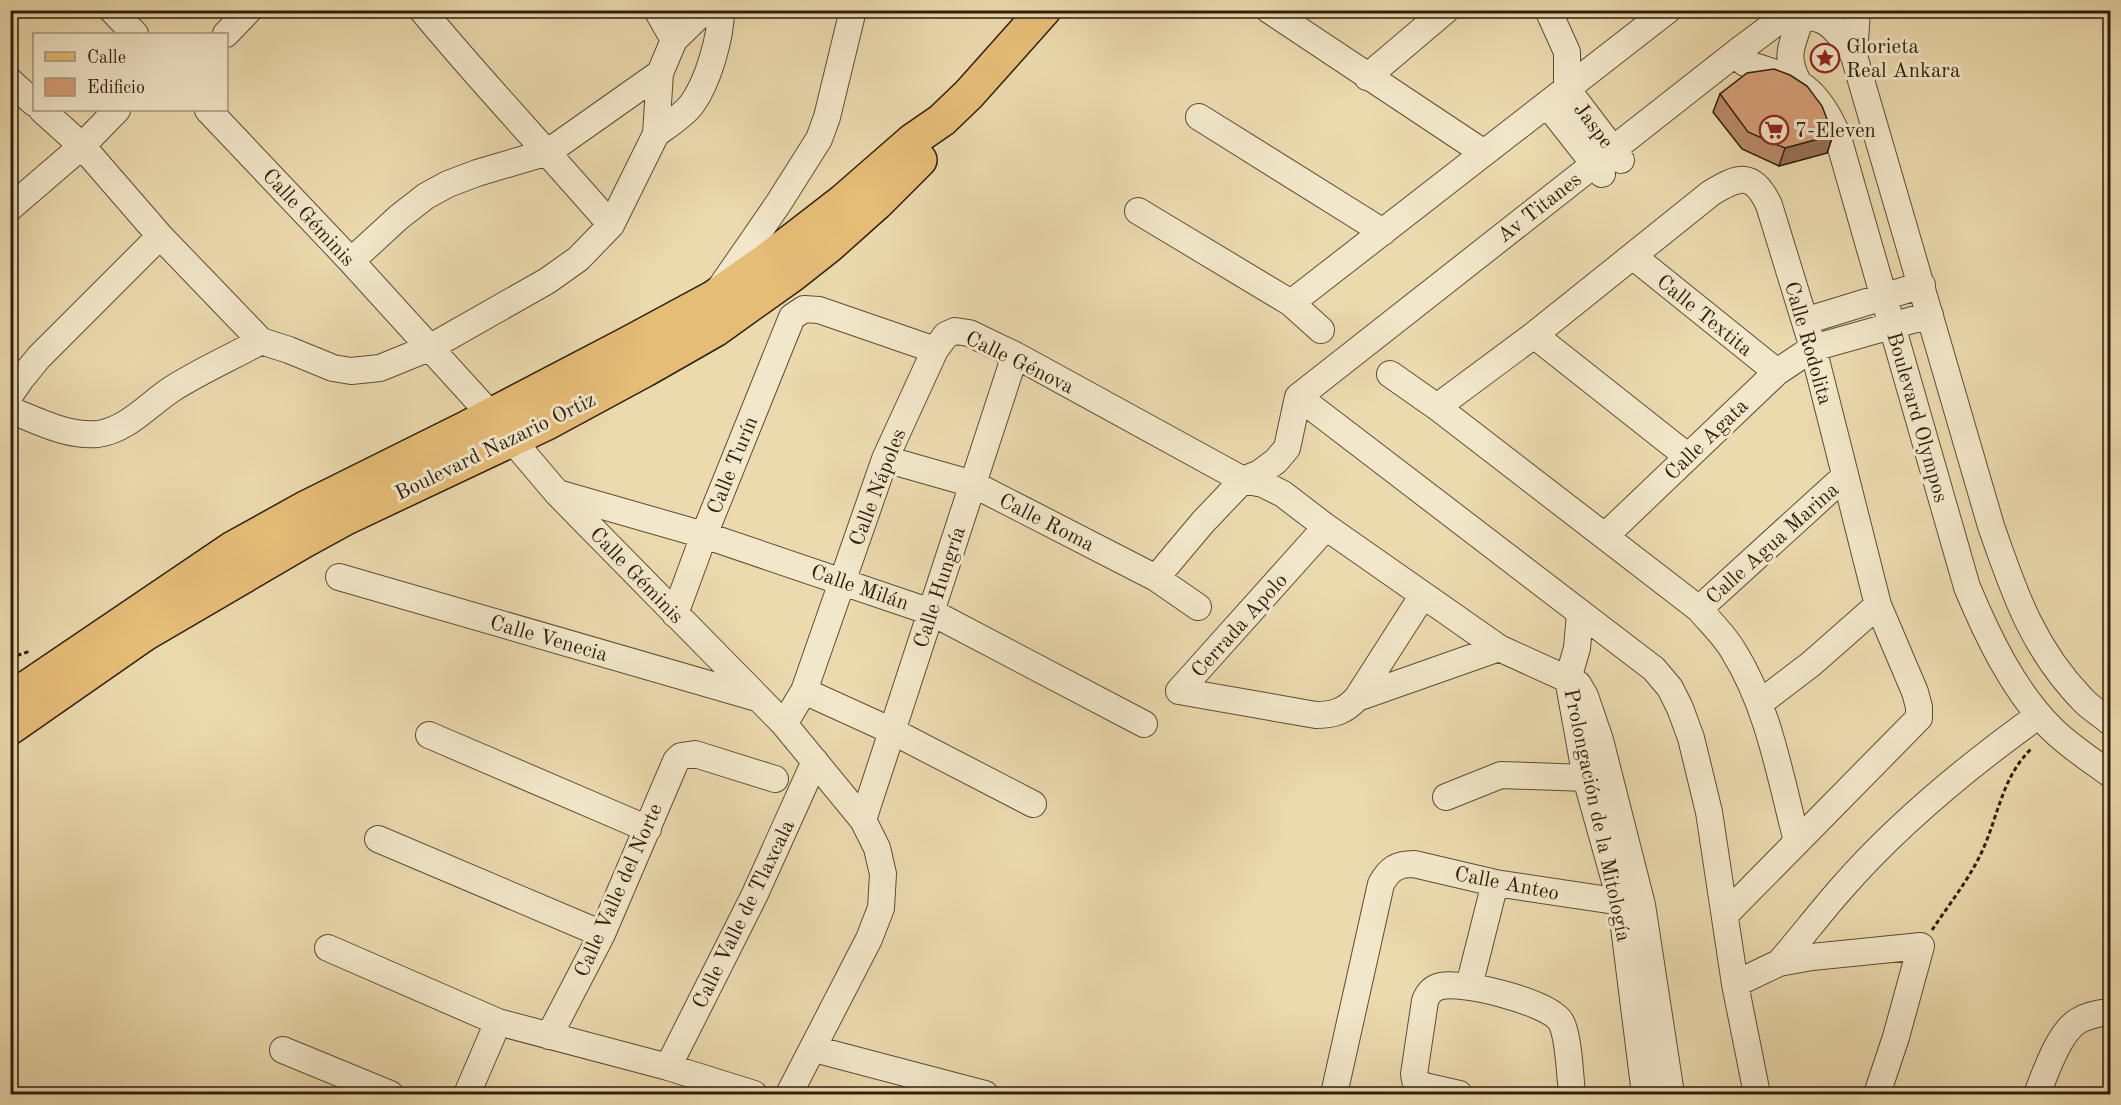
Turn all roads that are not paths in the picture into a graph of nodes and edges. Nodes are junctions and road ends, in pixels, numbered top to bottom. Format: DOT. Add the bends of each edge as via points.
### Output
graph roads {
  1 [pos="112,10"];
  2 [pos="249,10"];
  3 [pos="422,10"];
  4 [pos="657,10"];
  5 [pos="705,10"];
  6 [pos="721,10"];
  7 [pos="853,10"];
  8 [pos="1044,10"];
  9 [pos="1269,10"];
  10 [pos="1446,10"];
  11 [pos="1548,10"];
  12 [pos="1668,10"];
  13 [pos="1857,10"];
  14 [pos="1799,18"];
  15 [pos="134,33"];
  16 [pos="227,33"];
  17 [pos="674,40"];
  18 [pos="1854,56"];
  19 [pos="1745,63"];
  20 [pos="660,73"];
  21 [pos="1367,77"];
  22 [pos="10,81"];
  23 [pos="1798,82"];
  24 [pos="1567,89"];
  25 [pos="33,102"];
  26 [pos="1547,104"];
  27 [pos="43,111"];
  28 [pos="116,111"];
  29 [pos="209,111"];
  30 [pos="1199,117"];
  31 [pos="942,120"];
  32 [pos="1875,122"];
  33 [pos="656,134"];
  34 [pos="1837,134"];
  35 [pos="82,146"];
  36 [pos="548,152"];
  37 [pos="1484,153"];
  38 [pos="1607,162"];
  39 [pos="10,208"];
  40 [pos="1138,211"];
  41 [pos="611,225"];
  42 [pos="1383,232"];
  43 [pos="160,236"];
  44 [pos="1634,257"];
  45 [pos="351,261"];
  46 [pos="1922,285"];
  47 [pos="714,297"];
  48 [pos="1884,297"];
  49 [pos="1291,303"];
  50 [pos="1930,315"];
  51 [pos="792,317"];
  52 [pos="1805,321"];
  53 [pos="1892,326"];
  54 [pos="1321,330"];
  55 [pos="1534,335"];
  56 [pos="261,341"];
  57 [pos="429,348"];
  58 [pos="1813,348"];
  59 [pos="935,350"];
  60 [pos="1015,355"];
  61 [pos="1776,372"];
  62 [pos="1390,374"];
  63 [pos="10,395"];
  64 [pos="1437,407"];
  65 [pos="1302,408"];
  66 [pos="10,410"];
  67 [pos="491,415"];
  68 [pos="512,439"];
  69 [pos="1688,456"];
  70 [pos="885,459"];
  71 [pos="1844,477"];
  72 [pos="1243,480"];
  73 [pos="973,484"];
  74 [pos="558,494"];
  75 [pos="1990,526"];
  76 [pos="1326,528"];
  77 [pos="704,535"];
  78 [pos="1605,536"];
  79 [pos="1956,547"];
  80 [pos="339,577"];
  81 [pos="1156,578"];
  82 [pos="842,580"];
  83 [pos="1423,595"];
  84 [pos="1878,605"];
  85 [pos="1198,607"];
  86 [pos="1699,609"];
  87 [pos="931,612"];
  88 [pos="675,614"];
  89 [pos="1580,614"];
  90 [pos="1499,648"];
  91 [pos="1568,679"];
  92 [pos="804,691"];
  93 [pos="1357,698"];
  94 [pos="10,699"];
  95 [pos="759,699"];
  96 [pos="1760,703"];
  97 [pos="2110,722"];
  98 [pos="2046,723"];
  99 [pos="784,724"];
  100 [pos="1144,724"];
  101 [pos="10,728"];
  102 [pos="892,731"];
  103 [pos="429,735"];
  104 [pos="815,761"];
  105 [pos="2110,774"];
  106 [pos="1586,778"];
  107 [pos="775,779"];
  108 [pos="1446,797"];
  109 [pos="1033,804"];
  110 [pos="863,820"];
  111 [pos="648,829"];
  112 [pos="378,839"];
  113 [pos="1797,841"];
  114 [pos="1495,883"];
  115 [pos="1632,904"];
  116 [pos="1726,914"];
  117 [pos="602,934"];
  118 [pos="328,948"];
  119 [pos="1779,963"];
  120 [pos="1735,984"];
  121 [pos="1469,986"];
  122 [pos="2110,1012"];
  123 [pos="498,1022"];
  124 [pos="549,1036"];
  125 [pos="814,1049"];
  126 [pos="283,1050"];
  127 [pos="668,1067"];
  128 [pos="390,1095"];
  129 [pos="467,1095"];
  130 [pos="754,1095"];
  131 [pos="789,1095"];
  132 [pos="985,1095"];
  133 [pos="1334,1095"];
  134 [pos="1459,1095"];
  135 [pos="1572,1095"];
  136 [pos="1645,1095"];
  137 [pos="1671,1095"];
  138 [pos="1757,1095"];
  139 [pos="1877,1095"];
  140 [pos="2037,1095"];
  1 -- 15 [label="street"];
  2 -- 16 [label="street"];
  3 -- 36 [label="street"];
  4 -- 17 [label="street"];
  5 -- 17 [label="street"];
  6 -- 33 [label="street" via="714,52 692,104"];
  7 -- 47 [label="street" via="819,139"];
  8 -- 31 [label="main road, Boulevard Nazario Ortiz"];
  9 -- 21 [label="street"];
  10 -- 21 [label="street"];
  11 -- 24 [label="street" via="1567,52"];
  12 -- 24 [label="street"];
  13 -- 18 [label="street"];
  14 -- 18 [label="street, Boulevard Olympos" via="1821,19 1834,28"];
  14 -- 19 [label="street, Av Titanes"];
  14 -- 23 [label="street" via="1789,65"];
  14 -- 38 [label="street, Av Titanes" via="1737,52"];
  17 -- 20 [label="street"];
  18 -- 32 [label="street, Boulevard Olympos"];
  19 -- 23 [label="street, Boulevard Olympos"];
  19 -- 38 [label="street, Av Titanes"];
  20 -- 33 [label="street"];
  20 -- 36 [label="street"];
  21 -- 37 [label="street"];
  22 -- 25 [label="street"];
  23 -- 34 [label="street, Boulevard Olympos" via="1827,110"];
  24 -- 26 [label="street"];
  24 -- 38 [label="street, Jaspe"];
  26 -- 37 [label="street"];
  26 -- 38 [label="street, Jaspe"];
  27 -- 35 [label="street"];
  28 -- 35 [label="street"];
  29 -- 45 [label="street, Calle Géminis"];
  30 -- 42 [label="street"];
  31 -- 47 [label="main road, Boulevard Nazario Ortiz" via="843,201"];
  31 -- 68 [label="main road, Boulevard Nazario Ortiz" via="926,155 877,203 792,275 715,330"];
  32 -- 34 [label="street"];
  32 -- 46 [label="street, Boulevard Olympos"];
  33 -- 41 [label="street"];
  34 -- 48 [label="street, Boulevard Olympos"];
  35 -- 39 [label="street"];
  35 -- 43 [label="street"];
  36 -- 41 [label="street"];
  36 -- 45 [label="street" via="477,173 426,196"];
  37 -- 42 [label="street"];
  38 -- 65 [label="street, Av Titanes" via="1543,218"];
  40 -- 49 [label="street"];
  41 -- 57 [label="street" via="578,259 547,281"];
  42 -- 49 [label="street"];
  43 -- 56 [label="street"];
  43 -- 63 [label="street" via="39,357"];
  44 -- 52 [label="street, Calle Rodolita" via="1711,193 1739,179 1751,181 1761,189 1768,205"];
  44 -- 55 [label="street, Calle Rodolita"];
  44 -- 61 [label="street, Calle Textita"];
  45 -- 57 [label="street, Calle Géminis"];
  46 -- 48 [label="street"];
  46 -- 50 [label="street, Boulevard Olympos"];
  47 -- 67 [label="main road, Boulevard Nazario Ortiz"];
  48 -- 52 [label="street"];
  48 -- 53 [label="street, Boulevard Olympos"];
  49 -- 54 [label="street"];
  50 -- 53 [label="street, Calle Agata"];
  50 -- 75 [label="street, Boulevard Olympos"];
  51 -- 59 [label="street, Calle Génova" via="804,309 819,309"];
  51 -- 77 [label="street, Calle Turín"];
  52 -- 58 [label="street, Calle Rodolita"];
  53 -- 58 [label="street, Calle Agata"];
  53 -- 79 [label="street, Boulevard Olympos"];
  55 -- 64 [label="street, Calle Rodolita"];
  55 -- 69 [label="street"];
  56 -- 57 [label="street" via="351,371 380,368"];
  56 -- 66 [label="street" via="173,388 122,426 98,434 77,434 51,427"];
  57 -- 67 [label="street, Calle Géminis"];
  58 -- 61 [label="street, Calle Agata"];
  58 -- 71 [label="street, Calle Rodolita"];
  59 -- 60 [label="street, Calle Génova" via="946,335 955,331 969,333"];
  59 -- 70 [label="street, Calle Nápoles"];
  60 -- 72 [label="street, Calle Génova"];
  60 -- 73 [label="street, Calle Hungría"];
  61 -- 69 [label="street, Calle Agata"];
  62 -- 64 [label="street"];
  64 -- 78 [label="street"];
  65 -- 72 [label="street" via="1287,448 1260,473"];
  65 -- 89 [label="street"];
  67 -- 68 [label="street, Calle Géminis"];
  67 -- 94 [label="main road, Boulevard Nazario Ortiz" via="232,548"];
  68 -- 74 [label="street, Calle Géminis"];
  68 -- 101 [label="main road, Boulevard Nazario Ortiz" via="346,518 272,560 145,634"];
  69 -- 78 [label="street, Calle Agata"];
  70 -- 73 [label="street, Calle Roma"];
  70 -- 82 [label="street, Calle Nápoles"];
  71 -- 84 [label="street, Calle Rodolita"];
  71 -- 86 [label="street, Calle Agua Marina"];
  72 -- 76 [label="street, Calle Génova" via="1284,494"];
  72 -- 81 [label="street"];
  73 -- 81 [label="street, Calle Roma"];
  73 -- 87 [label="street, Calle Hungría"];
  74 -- 77 [label="street, Calle Milán"];
  74 -- 88 [label="street, Calle Géminis"];
  75 -- 79 [label="street"];
  75 -- 97 [label="street, Boulevard Olympos" via="2030,628 2083,701"];
  76 -- 83 [label="street"];
  76 -- 93 [label="street, Cerrada Apolo" via="1179,691 1316,715 1338,712"];
  77 -- 82 [label="street, Calle Milán"];
  77 -- 88 [label="street, Calle Turín"];
  78 -- 86 [label="street"];
  79 -- 98 [label="street, Boulevard Olympos" via="1985,629 2004,664"];
  80 -- 95 [label="street, Calle Venecia"];
  81 -- 85 [label="street, Calle Roma"];
  82 -- 87 [label="street, Calle Milán"];
  82 -- 92 [label="street, Calle Nápoles"];
  83 -- 90 [label="street"];
  83 -- 93 [label="street, Cerrada Apolo"];
  84 -- 96 [label="street"];
  84 -- 113 [label="street, Calle Rodolita" via="1915,692 1919,718"];
  86 -- 96 [label="street" via="1726,639"];
  87 -- 100 [label="street, Calle Milán"];
  87 -- 102 [label="street, Calle Hungría"];
  88 -- 95 [label="street, Calle Géminis"];
  89 -- 91 [label="street" via="1577,648"];
  89 -- 116 [label="street" via="1654,669 1680,708 1709,812"];
  90 -- 91 [label="street"];
  90 -- 93 [label="street, Cerrada Apolo"];
  91 -- 106 [label="street, Prolongación de la Mitología"];
  91 -- 115 [label="street, Prolongación de la Mitología" via="1578,684 1594,720"];
  92 -- 99 [label="street, Calle Nápoles"];
  92 -- 102 [label="street"];
  95 -- 99 [label="street, Calle Géminis"];
  96 -- 113 [label="street"];
  98 -- 105 [label="street, Boulevard Olympos"];
  98 -- 119 [label="street" via="1991,751 1911,818 1842,888"];
  99 -- 104 [label="street, Calle Géminis"];
  102 -- 109 [label="street"];
  102 -- 110 [label="street, Calle Hungría"];
  103 -- 111 [label="street"];
  104 -- 110 [label="street, Calle Géminis"];
  104 -- 127 [label="street, Calle Valle de Tlaxcala" via="755,894"];
  106 -- 108 [label="street" via="1512,774"];
  106 -- 115 [label="street, Prolongación de la Mitología"];
  107 -- 111 [label="street, Calle Valle del Norte" via="695,754 681,756"];
  110 -- 125 [label="street, Calle Géminis" via="877,848 883,874 881,908"];
  111 -- 117 [label="street, Calle Valle del Norte"];
  112 -- 117 [label="street"];
  113 -- 116 [label="street, Calle Rodolita"];
  114 -- 115 [label="street, Calle Anteo"];
  114 -- 121 [label="street"];
  114 -- 133 [label="street, Calle Anteo" via="1414,864 1403,864 1387,872 1381,884"];
  115 -- 136 [label="street, Prolongación de la Mitología"];
  115 -- 137 [label="street, Prolongación de la Mitología"];
  116 -- 120 [label="street"];
  117 -- 124 [label="street, Calle Valle del Norte"];
  118 -- 123 [label="street"];
  119 -- 120 [label="street"];
  119 -- 139 [label="street" via="1921,946"];
  120 -- 138 [label="street"];
  121 -- 134 [label="street" via="1442,986 1428,993 1414,1066 1418,1084"];
  121 -- 135 [label="street" via="1531,1003 1557,1017 1565,1033"];
  122 -- 140 [label="street" via="2077,1021 2068,1031"];
  123 -- 124 [label="street"];
  123 -- 129 [label="street"];
  124 -- 127 [label="street"];
  125 -- 131 [label="street, Calle Géminis"];
  125 -- 132 [label="street"];
  126 -- 128 [label="street"];
  127 -- 130 [label="street"];
}
